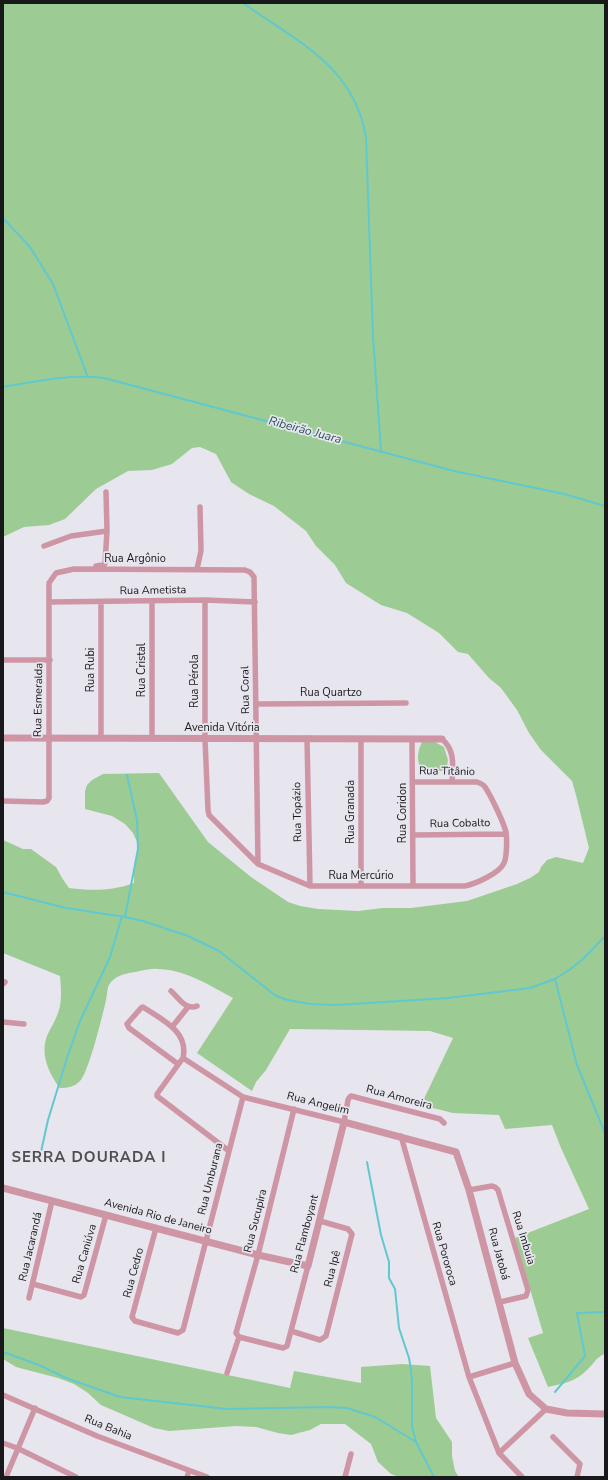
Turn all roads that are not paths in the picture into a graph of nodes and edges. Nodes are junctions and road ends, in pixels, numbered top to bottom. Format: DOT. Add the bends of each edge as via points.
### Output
graph roads {
  1 [pos="106,492"];
  2 [pos="200,507"];
  3 [pos="107,531"];
  4 [pos="44,546"];
  5 [pos="74,569"];
  6 [pos="197,569"];
  7 [pos="245,570"];
  8 [pos="205,600"];
  9 [pos="152,601"];
  10 [pos="50,602"];
  11 [pos="101,602"];
  12 [pos="255,602"];
  13 [pos="3,660"];
  14 [pos="50,660"];
  15 [pos="406,703"];
  16 [pos="257,704"];
  17 [pos="3,738"];
  18 [pos="49,738"];
  19 [pos="101,738"];
  20 [pos="307,738"];
  21 [pos="152,739"];
  22 [pos="205,739"];
  23 [pos="257,739"];
  24 [pos="361,739"];
  25 [pos="412,740"];
  26 [pos="442,740"];
  27 [pos="452,781"];
  28 [pos="413,782"];
  29 [pos="3,801"];
  30 [pos="208,810"];
  31 [pos="506,834"];
  32 [pos="414,835"];
  33 [pos="258,864"];
  34 [pos="361,885"];
  35 [pos="310,886"];
  36 [pos="413,886"];
  37 [pos="171,991"];
  38 [pos="197,1006"];
  39 [pos="188,1007"];
  40 [pos="3,1022"];
  41 [pos="24,1024"];
  42 [pos="172,1027"];
  43 [pos="183,1058"];
  44 [pos="178,1064"];
  45 [pos="243,1097"];
  46 [pos="294,1109"];
  47 [pos="344,1122"];
  48 [pos="444,1123"];
  49 [pos="401,1136"];
  50 [pos="229,1151"];
  51 [pos="456,1152"];
  52 [pos="3,1190"];
  53 [pos="469,1190"];
  54 [pos="52,1201"];
  55 [pos="106,1215"];
  56 [pos="320,1221"];
  57 [pos="156,1228"];
  58 [pos="206,1241"];
  59 [pos="258,1255"];
  60 [pos="308,1266"];
  61 [pos="33,1284"];
  62 [pos="29,1298"];
  63 [pos="500,1302"];
  64 [pos="291,1331"];
  65 [pos="178,1333"];
  66 [pos="238,1337"];
  67 [pos="516,1363"];
  68 [pos="227,1373"];
  69 [pos="469,1377"];
  70 [pos="3,1395"];
  71 [pos="35,1408"];
  72 [pos="546,1409"];
  73 [pos="605,1414"];
  74 [pos="554,1438"];
  75 [pos="3,1443"];
  76 [pos="18,1448"];
  77 [pos="499,1453"];
  78 [pos="351,1454"];
  79 [pos="188,1474"];
  80 [pos="6,1477"];
  81 [pos="76,1477"];
  82 [pos="207,1477"];
  83 [pos="345,1477"];
  84 [pos="522,1477"];
  85 [pos="577,1477"];
  1 -- 3 [label="street"];
  2 -- 6 [label="street" via="201,551"];
  3 -- 4 [label="street" via="71,536"];
  3 -- 5 [label="street" via="104,564"];
  5 -- 6 [label="street, Rua Argônio"];
  5 -- 10 [label="street, Rua Argônio" via="56,573 49,583"];
  6 -- 7 [label="street, Rua Argônio"];
  7 -- 12 [label="street, Rua Coral" via="254,577"];
  8 -- 9 [label="street, Rua Ametista"];
  8 -- 12 [label="street, Rua Ametista"];
  8 -- 22 [label="street, Rua Pérola"];
  9 -- 11 [label="street, Rua Ametista"];
  9 -- 21 [label="street, Rua Cristal"];
  10 -- 11 [label="street, Rua Ametista"];
  10 -- 14 [label="street, Rua Esmeralda"];
  11 -- 19 [label="street, Rua Rubi"];
  12 -- 16 [label="street, Rua Coral"];
  13 -- 14 [label="street"];
  14 -- 18 [label="street, Rua Esmeralda"];
  15 -- 16 [label="street, Rua Quartzo"];
  16 -- 23 [label="street, Rua Coral"];
  17 -- 18 [label="street, Avenida Vitória"];
  18 -- 19 [label="street, Avenida Vitória"];
  18 -- 29 [label="street, Rua Esmeralda" via="49,798 46,802"];
  19 -- 21 [label="street, Avenida Vitória"];
  20 -- 23 [label="street, Avenida Vitória"];
  20 -- 24 [label="street, Avenida Vitória"];
  20 -- 35 [label="street, Rua Topázio"];
  21 -- 22 [label="street, Avenida Vitória"];
  22 -- 23 [label="street, Avenida Vitória"];
  22 -- 30 [label="street, Rua Pérola"];
  23 -- 33 [label="street, Rua Coral"];
  24 -- 25 [label="street, Avenida Vitória"];
  24 -- 34 [label="street, Rua Granada"];
  25 -- 26 [label="street, Avenida Vitória"];
  25 -- 28 [label="street, Rua Coridon"];
  26 -- 27 [label="street" via="448,744 453,757"];
  27 -- 28 [label="street, Rua Titânio"];
  27 -- 31 [label="street, Rua Titânio" via="481,783 504,824"];
  28 -- 32 [label="street, Rua Coridon"];
  30 -- 33 [label="street, Rua Mercúrio" via="209,815"];
  31 -- 32 [label="street, Rua Cobalto"];
  31 -- 36 [label="street, Rua Mercúrio" via="504,864 482,880 464,886"];
  32 -- 36 [label="street, Rua Coridon"];
  33 -- 35 [label="street, Rua Mercúrio"];
  34 -- 35 [label="street, Rua Mercúrio"];
  34 -- 36 [label="street, Rua Mercúrio"];
  37 -- 39 [label="street"];
  38 -- 39 [label="street"];
  39 -- 42 [label="street"];
  40 -- 41 [label="street"];
  42 -- 43 [label="street" via="179,1033"];
  42 -- 44 [label="street" via="143,1007 127,1024 128,1028"];
  43 -- 44 [label="street"];
  43 -- 45 [label="street, Rua Angelim"];
  44 -- 50 [label="street" via="157,1096"];
  45 -- 46 [label="street, Rua Angelim"];
  45 -- 50 [label="street, Rua Umburana"];
  46 -- 47 [label="street, Rua Angelim"];
  46 -- 59 [label="street, Rua Sucupira"];
  47 -- 48 [label="street, Rua Amoreira" via="351,1096 440,1119"];
  47 -- 49 [label="street, Rua Angelim"];
  47 -- 56 [label="street, Rua Flamboyant"];
  49 -- 51 [label="street, Rua Angelim"];
  49 -- 69 [label="street, Rua Pororoca"];
  50 -- 58 [label="street, Rua Umburana"];
  51 -- 53 [label="street, Rua Jatobá"];
  52 -- 54 [label="street, Avenida Rio de Janeiro"];
  53 -- 63 [label="street, Rua Jatobá"];
  53 -- 63 [label="street, Rua Imbuia" via="492,1186 498,1190 528,1290 526,1296"];
  54 -- 55 [label="street, Avenida Rio de Janeiro"];
  54 -- 61 [label="street, Rua Jacarandá"];
  55 -- 57 [label="street, Avenida Rio de Janeiro"];
  55 -- 61 [label="street, Rua Caniúva" via="84,1295 81,1297"];
  56 -- 60 [label="street, Rua Flamboyant"];
  56 -- 64 [label="street, Rua Ipê" via="348,1229 352,1234 326,1336 320,1340"];
  57 -- 58 [label="street, Avenida Rio de Janeiro"];
  57 -- 65 [label="street, Rua Cedro" via="132,1317 135,1322"];
  58 -- 59 [label="street, Avenida Rio de Janeiro"];
  58 -- 65 [label="street, Rua Umburana" via="183,1330"];
  59 -- 60 [label="street, Avenida Rio de Janeiro"];
  59 -- 66 [label="street, Rua Sucupira" via="236,1333"];
  60 -- 64 [label="street, Rua Flamboyant"];
  61 -- 62 [label="street, Rua Jacarandá"];
  63 -- 67 [label="street, Rua Jatobá"];
  64 -- 66 [label="street, Rua Flamboyant" via="287,1346 283,1348"];
  66 -- 68 [label="street, Rua Sucupira"];
  67 -- 69 [label="street"];
  67 -- 72 [label="street, Rua Jatobá" via="529,1394"];
  69 -- 77 [label="street, Rua Pororoca"];
  70 -- 71 [label="street, Rua Bahia"];
  71 -- 76 [label="street"];
  71 -- 79 [label="street, Rua Bahia"];
  72 -- 73 [label="street" via="567,1413"];
  72 -- 77 [label="street"];
  74 -- 85 [label="street" via="580,1464"];
  75 -- 76 [label="street"];
  76 -- 80 [label="street"];
  76 -- 81 [label="street"];
  77 -- 84 [label="street"];
  78 -- 83 [label="street"];
  79 -- 82 [label="street, Rua Bahia"];
}
